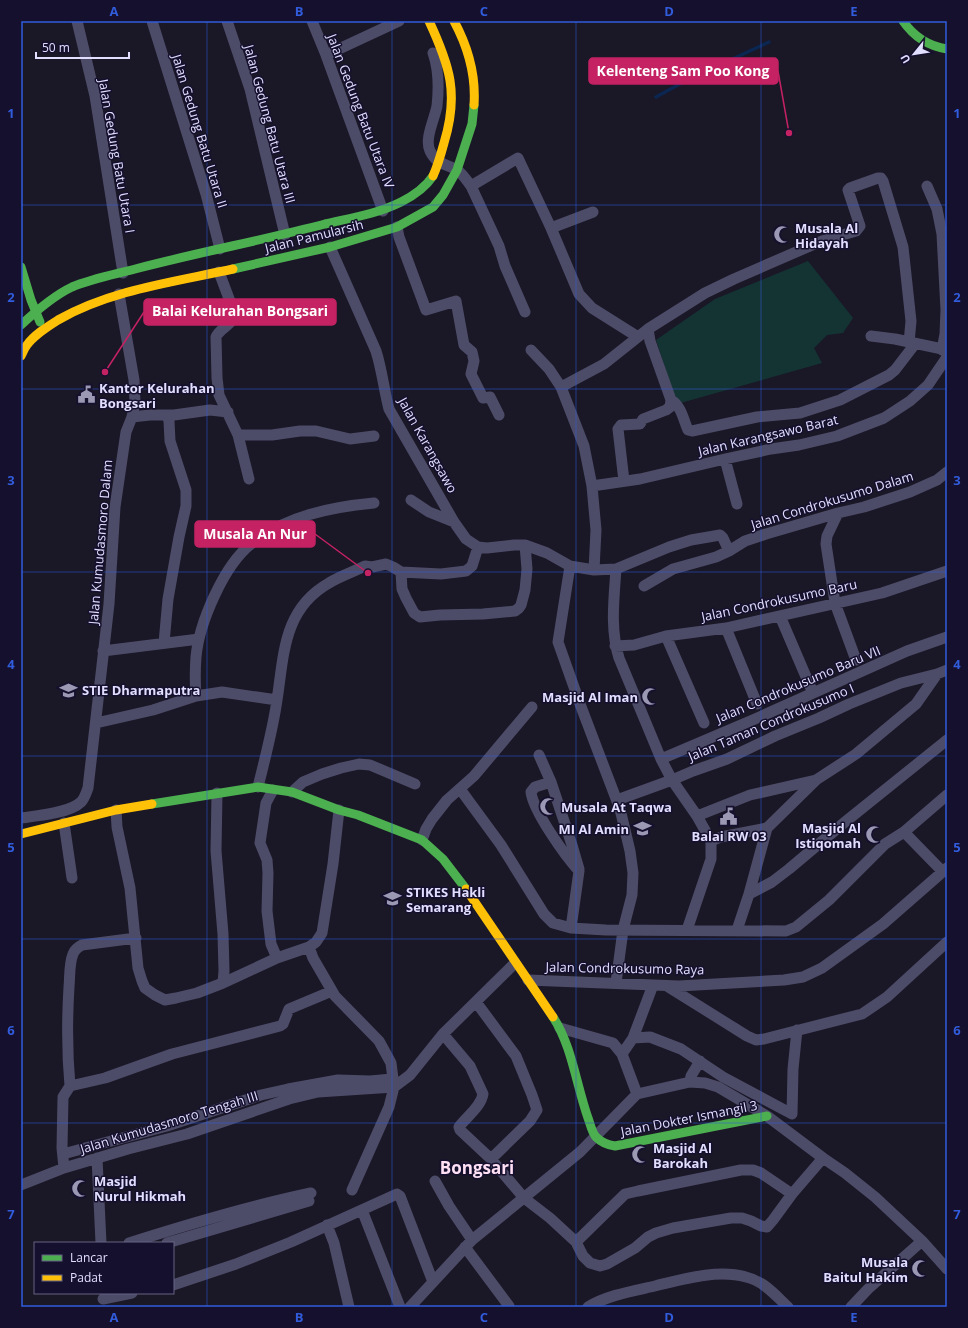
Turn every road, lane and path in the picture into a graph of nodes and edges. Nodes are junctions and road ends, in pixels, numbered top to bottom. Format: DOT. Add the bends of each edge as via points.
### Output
graph roads {
  1 [pos="77,21"];
  2 [pos="152,21"];
  3 [pos="227,21"];
  4 [pos="312,21"];
  5 [pos="399,21"];
  6 [pos="419,21"];
  7 [pos="429,21"];
  8 [pos="454,21"];
  9 [pos="903,21"];
  10 [pos="947,49"];
  11 [pos="326,55"];
  12 [pos="438,162"];
  13 [pos="457,170"];
  14 [pos="471,186"];
  15 [pos="927,186"];
  16 [pos="383,211"];
  17 [pos="593,212"];
  18 [pos="397,227"];
  19 [pos="551,228"];
  20 [pos="285,235"];
  21 [pos="330,247"];
  22 [pos="220,249"];
  23 [pos="21,267"];
  24 [pos="123,272"];
  25 [pos="220,272"];
  26 [pos="119,294"];
  27 [pos="29,305"];
  28 [pos="524,312"];
  29 [pos="21,325"];
  30 [pos="44,329"];
  31 [pos="648,329"];
  32 [pos="871,336"];
  33 [pos="638,337"];
  34 [pos="912,344"];
  35 [pos="531,350"];
  36 [pos="945,353"];
  37 [pos="21,356"];
  38 [pos="561,387"];
  39 [pos="671,400"];
  40 [pos="228,412"];
  41 [pos="167,415"];
  42 [pos="500,415"];
  43 [pos="132,417"];
  44 [pos="238,435"];
  45 [pos="374,436"];
  46 [pos="725,459"];
  47 [pos="947,472"];
  48 [pos="249,479"];
  49 [pos="624,482"];
  50 [pos="592,486"];
  51 [pos="411,500"];
  52 [pos="374,503"];
  53 [pos="737,504"];
  54 [pos="838,513"];
  55 [pos="454,522"];
  56 [pos="525,545"];
  57 [pos="478,547"];
  58 [pos="729,551"];
  59 [pos="570,566"];
  60 [pos="616,569"];
  61 [pos="594,570"];
  62 [pos="947,571"];
  63 [pos="401,572"];
  64 [pos="644,586"];
  65 [pos="835,603"];
  66 [pos="780,616"];
  67 [pos="726,628"];
  68 [pos="666,636"];
  69 [pos="947,637"];
  70 [pos="199,639"];
  71 [pos="164,643"];
  72 [pos="615,646"];
  73 [pos="103,651"];
  74 [pos="856,660"];
  75 [pos="942,672"];
  76 [pos="814,693"];
  77 [pos="196,696"];
  78 [pos="277,700"];
  79 [pos="757,704"];
  80 [pos="532,707"];
  81 [pos="96,723"];
  82 [pos="704,723"];
  83 [pos="947,740"];
  84 [pos="539,755"];
  85 [pos="661,759"];
  86 [pos="672,780"];
  87 [pos="816,780"];
  88 [pos="552,782"];
  89 [pos="415,784"];
  90 [pos="258,787"];
  91 [pos="460,789"];
  92 [pos="272,790"];
  93 [pos="292,792"];
  94 [pos="217,793"];
  95 [pos="947,795"];
  96 [pos="617,800"];
  97 [pos="116,810"];
  98 [pos="339,810"];
  99 [pos="697,816"];
  100 [pos="21,818"];
  101 [pos="64,823"];
  102 [pos="767,828"];
  103 [pos="904,832"];
  104 [pos="21,834"];
  105 [pos="422,840"];
  106 [pos="711,841"];
  107 [pos="945,870"];
  108 [pos="580,871"];
  109 [pos="72,878"];
  110 [pos="749,894"];
  111 [pos="571,928"];
  112 [pos="623,930"];
  113 [pos="687,930"];
  114 [pos="737,930"];
  115 [pos="136,938"];
  116 [pos="947,942"];
  117 [pos="309,947"];
  118 [pos="277,958"];
  119 [pos="514,963"];
  120 [pos="528,980"];
  121 [pos="223,983"];
  122 [pos="616,983"];
  123 [pos="653,985"];
  124 [pos="666,986"];
  125 [pos="332,991"];
  126 [pos="476,1002"];
  127 [pos="560,1028"];
  128 [pos="797,1030"];
  129 [pos="443,1034"];
  130 [pos="633,1038"];
  131 [pos="622,1054"];
  132 [pos="700,1061"];
  133 [pos="690,1082"];
  134 [pos="393,1083"];
  135 [pos="70,1086"];
  136 [pos="289,1094"];
  137 [pos="637,1094"];
  138 [pos="232,1105"];
  139 [pos="767,1116"];
  140 [pos="235,1118"];
  141 [pos="595,1137"];
  142 [pos="107,1142"];
  143 [pos="63,1154"];
  144 [pos="109,1155"];
  145 [pos="97,1158"];
  146 [pos="823,1158"];
  147 [pos="491,1159"];
  148 [pos="64,1168"];
  149 [pos="435,1181"];
  150 [pos="21,1185"];
  151 [pos="352,1190"];
  152 [pos="792,1194"];
  153 [pos="524,1198"];
  154 [pos="362,1210"];
  155 [pos="327,1225"];
  156 [pos="922,1241"];
  157 [pos="101,1242"];
  158 [pos="132,1242"];
  159 [pos="170,1242"];
  160 [pos="576,1242"];
  161 [pos="468,1243"];
  162 [pos="947,1270"];
  163 [pos="433,1282"];
  164 [pos="174,1285"];
  165 [pos="128,1294"];
  166 [pos="103,1300"];
  167 [pos="509,1306"];
  168 [pos="349,1307"];
  169 [pos="400,1307"];
  170 [pos="410,1307"];
  171 [pos="588,1307"];
  172 [pos="788,1307"];
  173 [pos="851,1307"];
  1 -- 24 [label="street, Jalan Gedung Batu Utara I" via="95,96"];
  2 -- 22 [label="street, Jalan Gedung Batu Utara II" via="206,194"];
  3 -- 20 [label="street, Jalan Gedung Batu Utara III" via="250,89"];
  4 -- 11 [label="street, Jalan Gedung Batu Utara IV"];
  5 -- 11 [label="street"];
  6 -- 12 [label="street" via="431,47 438,78 437,108 428,141 430,152"];
  7 -- 12 [label="main road, Jalan Pamularsih" via="442,51 452,90 452,110"];
  8 -- 13 [label="main road, Jalan Pamularsih" via="462,36 472,69 474,88 472,124"];
  9 -- 10 [label="main road" via="909,31 926,44"];
  11 -- 16 [label="street, Jalan Gedung Batu Utara IV"];
  12 -- 13 [label="street"];
  12 -- 16 [label="main road, Jalan Pamularsih" via="431,179 424,187"];
  13 -- 14 [label="street"];
  13 -- 18 [label="main road, Jalan Pamularsih" via="443,195 432,207"];
  14 -- 19 [label="street" via="518,158"];
  14 -- 28 [label="street" via="500,246"];
  15 -- 36 [label="street" via="937,209 942,234 946,310"];
  16 -- 20 [label="main road, Jalan Pamularsih"];
  17 -- 19 [label="street"];
  18 -- 21 [label="main road, Jalan Pamularsih"];
  18 -- 42 [label="street" via="426,310 456,302 464,345 472,352 474,361 471,374 483,398 490,397"];
  19 -- 33 [label="street" via="579,294 592,308"];
  20 -- 22 [label="main road, Jalan Pamularsih"];
  21 -- 25 [label="main road, Jalan Pamularsih"];
  21 -- 55 [label="street, Jalan Karangsawo" via="376,350 389,409"];
  22 -- 24 [label="main road, Jalan Pamularsih"];
  23 -- 27 [label="main road"];
  24 -- 27 [label="main road, Jalan Pamularsih" via="85,282"];
  25 -- 26 [label="main road, Jalan Pamularsih"];
  25 -- 40 [label="street" via="234,312 230,323 217,333 215,343 219,395"];
  26 -- 30 [label="main road, Jalan Pamularsih" via="72,312"];
  26 -- 43 [label="street, Jalan Kumudasmoro Dalam" via="135,390"];
  27 -- 29 [label="main road, Jalan Pamularsih"];
  27 -- 30 [label="main road"];
  30 -- 37 [label="main road, Jalan Pamularsih" via="30,342"];
  31 -- 33 [label="street"];
  31 -- 34 [label="street" via="705,293 734,279 822,241 856,231 860,226 848,190 881,178 903,247"];
  31 -- 39 [label="street"];
  32 -- 34 [label="street"];
  33 -- 38 [label="street" via="604,364"];
  34 -- 36 [label="street"];
  34 -- 39 [label="street" via="889,375 840,400 800,413 757,417 692,431 688,430 679,406"];
  35 -- 38 [label="street" via="550,369"];
  36 -- 46 [label="street, Jalan Karangsawo Barat" via="928,385 884,418 829,438"];
  38 -- 50 [label="street" via="584,446"];
  39 -- 49 [label="street" via="670,407 666,410 643,419 640,424 621,425 618,429"];
  40 -- 41 [label="street" via="210,410"];
  40 -- 44 [label="street"];
  41 -- 43 [label="street"];
  41 -- 71 [label="street" via="170,441 186,490 186,506 168,599"];
  43 -- 73 [label="street, Jalan Kumudasmoro Dalam" via="126,432 115,506 109,604"];
  44 -- 45 [label="street" via="316,431 350,439"];
  44 -- 48 [label="street"];
  46 -- 49 [label="street, Jalan Karangsawo Barat"];
  46 -- 53 [label="street"];
  47 -- 54 [label="street, Jalan Condrokusumo Dalam" via="937,480 910,492"];
  49 -- 50 [label="street, Jalan Karangsawo Barat"];
  50 -- 61 [label="street" via="596,530"];
  51 -- 55 [label="street" via="428,512"];
  52 -- 70 [label="street" via="320,511 275,528 250,544 239,556 212,599"];
  54 -- 58 [label="street, Jalan Condrokusumo Dalam" via="745,541"];
  54 -- 65 [label="street" via="826,544"];
  55 -- 57 [label="street, Jalan Karangsawo" via="466,539"];
  56 -- 57 [label="street"];
  56 -- 59 [label="street" via="547,553"];
  56 -- 63 [label="street" via="525,590 521,605 515,611 420,617 414,613 402,589"];
  57 -- 63 [label="street" via="472,566 466,571 441,574"];
  58 -- 60 [label="street" via="720,535 669,547"];
  58 -- 64 [label="street, Jalan Condrokusumo Dalam" via="673,569"];
  59 -- 61 [label="street"];
  59 -- 96 [label="street" via="558,642"];
  60 -- 61 [label="street"];
  60 -- 72 [label="street" via="613,616"];
  62 -- 65 [label="street, Jalan Condrokusumo Baru" via="882,593"];
  63 -- 78 [label="street" via="386,564 365,566 328,583 311,596 296,616 289,631"];
  65 -- 66 [label="street, Jalan Condrokusumo Baru"];
  65 -- 74 [label="street"];
  66 -- 67 [label="street, Jalan Condrokusumo Baru"];
  66 -- 76 [label="street"];
  67 -- 68 [label="street, Jalan Condrokusumo Baru"];
  67 -- 79 [label="street"];
  68 -- 72 [label="street, Jalan Condrokusumo Baru" via="634,645"];
  68 -- 82 [label="street"];
  69 -- 76 [label="street, Jalan Condrokusumo Baru VII" via="907,651"];
  70 -- 71 [label="street"];
  70 -- 77 [label="street" via="196,657"];
  71 -- 73 [label="street"];
  72 -- 85 [label="street"];
  73 -- 81 [label="street, Jalan Kumudasmoro Dalam"];
  75 -- 86 [label="street, Jalan Taman Condrokusumo I" via="902,683 849,704"];
  75 -- 87 [label="street" via="916,704 856,754"];
  76 -- 85 [label="street, Jalan Condrokusumo Baru VII"];
  77 -- 78 [label="street" via="222,692"];
  77 -- 81 [label="street" via="153,710"];
  78 -- 90 [label="street"];
  80 -- 91 [label="street"];
  81 -- 100 [label="street, Jalan Kumudasmoro Dalam" via="88,788 82,801 71,808"];
  83 -- 110 [label="street" via="789,869 772,882"];
  84 -- 88 [label="street"];
  85 -- 86 [label="street"];
  86 -- 96 [label="street, Jalan Taman Condrokusumo I"];
  86 -- 99 [label="street"];
  87 -- 99 [label="street" via="750,795"];
  87 -- 102 [label="street"];
  88 -- 108 [label="street"];
  88 -- 108 [label="street" via="535,787 531,792 532,798 554,837"];
  89 -- 93 [label="street" via="370,765 359,764 322,774 303,782"];
  90 -- 92 [label="main road"];
  90 -- 94 [label="main road"];
  91 -- 105 [label="street" via="432,819"];
  91 -- 111 [label="street" via="501,845 544,914 553,923"];
  92 -- 93 [label="main road"];
  92 -- 118 [label="street" via="266,804 260,843 267,860 266,911 271,944"];
  93 -- 98 [label="main road"];
  94 -- 97 [label="main road"];
  94 -- 121 [label="street" via="216,851 223,934"];
  95 -- 103 [label="street"];
  96 -- 112 [label="street" via="633,873 632,896"];
  97 -- 101 [label="main road"];
  97 -- 115 [label="street"];
  98 -- 105 [label="main road"];
  98 -- 117 [label="street" via="322,933"];
  99 -- 106 [label="street"];
  101 -- 104 [label="main road"];
  101 -- 109 [label="street"];
  102 -- 106 [label="street"];
  102 -- 110 [label="street"];
  103 -- 107 [label="street"];
  103 -- 114 [label="street" via="885,844 829,900 796,927 786,931"];
  105 -- 119 [label="main road" via="443,859 465,888"];
  106 -- 113 [label="street" via="711,860"];
  107 -- 124 [label="street, Jalan Condrokusumo Raya" via="882,924 822,968 803,977"];
  108 -- 111 [label="street"];
  110 -- 114 [label="street"];
  111 -- 112 [label="street"];
  112 -- 113 [label="street"];
  112 -- 122 [label="street"];
  113 -- 114 [label="street"];
  115 -- 121 [label="street" via="138,968 142,981 155,995 165,1000"];
  115 -- 135 [label="street" via="82,945 77,947 74,953 67,1015"];
  116 -- 128 [label="street" via="887,997 862,1014"];
  117 -- 118 [label="street"];
  117 -- 125 [label="street"];
  118 -- 121 [label="street"];
  119 -- 120 [label="main road"];
  119 -- 126 [label="street"];
  120 -- 122 [label="street, Jalan Condrokusumo Raya"];
  120 -- 127 [label="main road"];
  122 -- 123 [label="street, Jalan Condrokusumo Raya"];
  123 -- 124 [label="street, Jalan Condrokusumo Raya"];
  123 -- 130 [label="street"];
  124 -- 128 [label="street" via="756,1040"];
  125 -- 134 [label="street" via="379,1041 391,1063"];
  125 -- 135 [label="street" via="290,1009 280,1026 172,1054 105,1078"];
  126 -- 129 [label="street"];
  126 -- 147 [label="street" via="516,1056 537,1110 530,1121"];
  127 -- 131 [label="street" via="612,1043"];
  127 -- 141 [label="main road"];
  128 -- 132 [label="street" via="792,1069 792,1114"];
  129 -- 134 [label="street" via="410,1075"];
  129 -- 147 [label="street" via="470,1066 483,1094 478,1105 459,1127 460,1130"];
  130 -- 131 [label="street"];
  130 -- 132 [label="street" via="657,1039 681,1049"];
  131 -- 137 [label="street"];
  132 -- 133 [label="street"];
  133 -- 137 [label="street"];
  133 -- 139 [label="street" via="718,1087"];
  134 -- 136 [label="street, Jalan Kumudasmoro Tengah III" via="317,1088"];
  134 -- 151 [label="street" via="389,1107"];
  135 -- 143 [label="street" via="63,1097"];
  136 -- 138 [label="street" via="261,1095"];
  136 -- 140 [label="street, Jalan Kumudasmoro Tengah III"];
  137 -- 141 [label="street"];
  138 -- 140 [label="street"];
  138 -- 142 [label="street"];
  139 -- 141 [label="main road, Jalan Dokter Ismangil 3" via="615,1146"];
  139 -- 146 [label="street"];
  140 -- 144 [label="street, Jalan Kumudasmoro Tengah III"];
  141 -- 153 [label="street"];
  142 -- 143 [label="street"];
  142 -- 144 [label="street"];
  143 -- 148 [label="street"];
  144 -- 145 [label="street, Jalan Kumudasmoro Tengah III"];
  145 -- 148 [label="street, Jalan Kumudasmoro Tengah III"];
  145 -- 157 [label="street"];
  146 -- 152 [label="street"];
  146 -- 156 [label="street" via="875,1197"];
  147 -- 153 [label="street"];
  148 -- 150 [label="street, Jalan Kumudasmoro Tengah III"];
  149 -- 161 [label="street"];
  152 -- 160 [label="street" via="753,1170 741,1170 638,1190 625,1194"];
  152 -- 160 [label="street" via="767,1226 742,1218 731,1218 660,1231 635,1248 600,1266 590,1263"];
  153 -- 160 [label="street"];
  153 -- 161 [label="street"];
  154 -- 155 [label="street"];
  154 -- 163 [label="street" via="393,1194 400,1196"];
  154 -- 169 [label="street"];
  155 -- 164 [label="street" via="236,1264"];
  155 -- 168 [label="street" via="334,1243"];
  156 -- 162 [label="street"];
  156 -- 173 [label="street"];
  158 -- 159 [label="street" via="250,1206 310,1197"];
  161 -- 163 [label="street"];
  161 -- 167 [label="street"];
  163 -- 170 [label="street"];
  165 -- 166 [label="street"];
  171 -- 172 [label="street" via="597,1301 630,1291 699,1276 732,1274 762,1283"];
}
